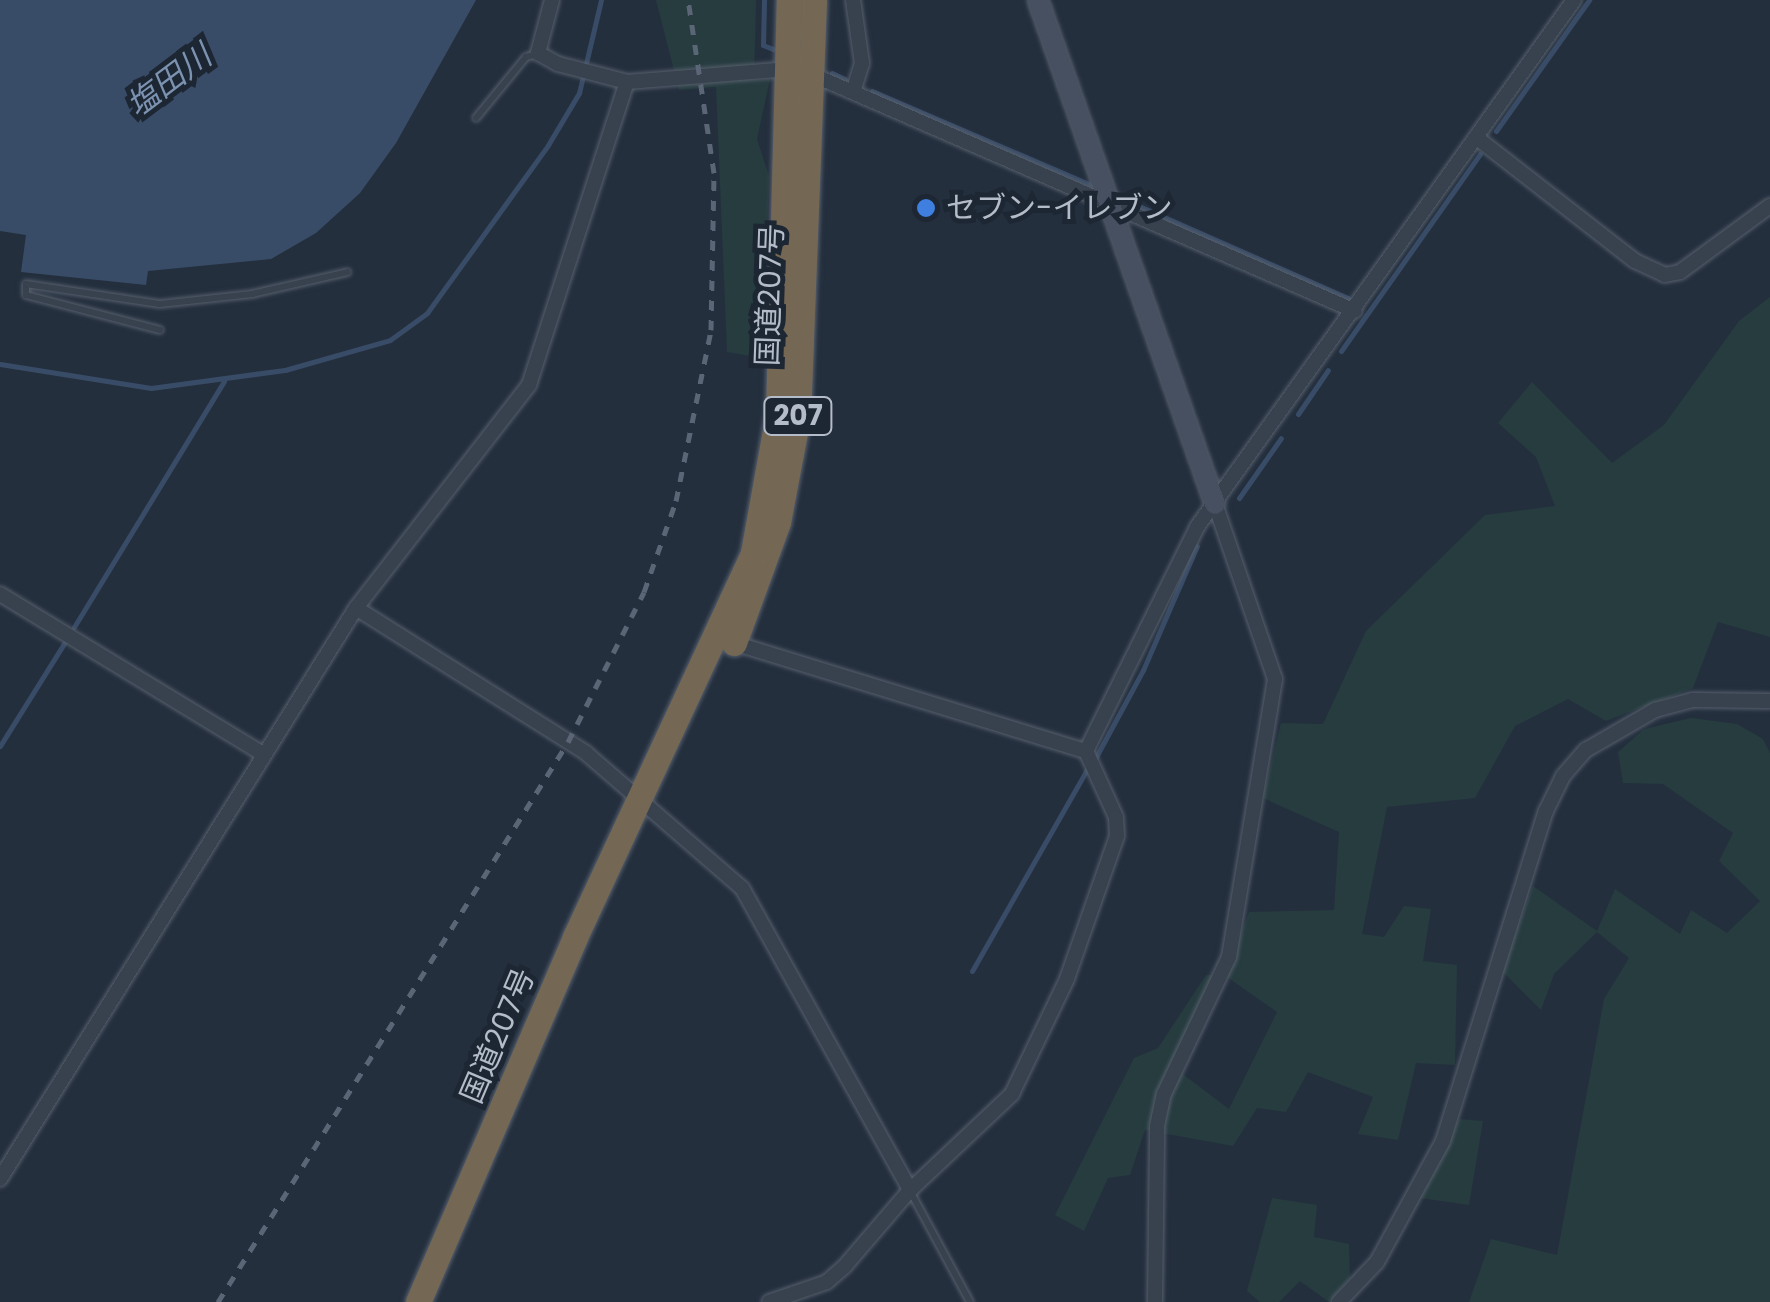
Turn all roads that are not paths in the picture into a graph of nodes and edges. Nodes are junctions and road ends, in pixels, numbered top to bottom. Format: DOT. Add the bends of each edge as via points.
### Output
graph roads {
  1 [pos="552,0"];
  2 [pos="790,0"];
  3 [pos="814,0"];
  4 [pos="853,0"];
  5 [pos="1038,0"];
  6 [pos="1574,0"];
  7 [pos="538,54"];
  8 [pos="800,72"];
  9 [pos="627,82"];
  10 [pos="854,90"];
  11 [pos="476,118"];
  12 [pos="1478,138"];
  13 [pos="1108,201"];
  14 [pos="1770,206"];
  15 [pos="348,272"];
  16 [pos="1355,311"];
  17 [pos="160,330"];
  18 [pos="1215,504"];
  19 [pos="0,594"];
  20 [pos="356,608"];
  21 [pos="734,643"];
  22 [pos="1770,702"];
  23 [pos="1086,751"];
  24 [pos="263,754"];
  25 [pos="641,797"];
  26 [pos="0,1179"];
  27 [pos="910,1190"];
  28 [pos="418,1302"];
  29 [pos="769,1302"];
  30 [pos="970,1302"];
  31 [pos="1155,1302"];
  32 [pos="1339,1302"];
  1 -- 7 [label="street"];
  2 -- 8 [label="highway, 国道207号 / 207"];
  3 -- 8 [label="highway, 国道207号 / 207"];
  4 -- 10 [label="street" via="862,63"];
  5 -- 13 [label="street"];
  6 -- 12 [label="street"];
  7 -- 9 [label="street"];
  7 -- 11 [label="lane" via="526,57"];
  8 -- 9 [label="street"];
  8 -- 10 [label="street"];
  8 -- 21 [label="highway, 国道207号 / 207" via="798,416 778,522"];
  8 -- 25 [label="highway, 国道207号 / 207" via="771,472 753,553"];
  9 -- 20 [label="street" via="612,140 556,283 528,386"];
  10 -- 13 [label="street"];
  12 -- 14 [label="street" via="1635,261 1665,275 1680,272"];
  12 -- 16 [label="street"];
  13 -- 16 [label="street"];
  13 -- 18 [label="street"];
  15 -- 17 [label="lane" via="252,294 160,304 26,284 26,295"];
  16 -- 18 [label="street"];
  18 -- 23 [label="street"];
  18 -- 31 [label="street" via="1275,679 1230,956 1164,1094 1157,1126"];
  19 -- 24 [label="street"];
  20 -- 24 [label="street"];
  20 -- 25 [label="street" via="586,753"];
  21 -- 23 [label="street"];
  21 -- 25 [label="highway, 国道207号 / 207"];
  22 -- 32 [label="street" via="1693,700 1654,710 1586,750 1563,776 1546,811 1443,1140 1377,1262"];
  23 -- 27 [label="street" via="1117,836 1074,962 1012,1094"];
  24 -- 26 [label="street"];
  25 -- 27 [label="street" via="742,888"];
  25 -- 28 [label="highway, 国道207号 / 207"];
  27 -- 29 [label="street" via="827,1282"];
  27 -- 30 [label="lane"];
}
